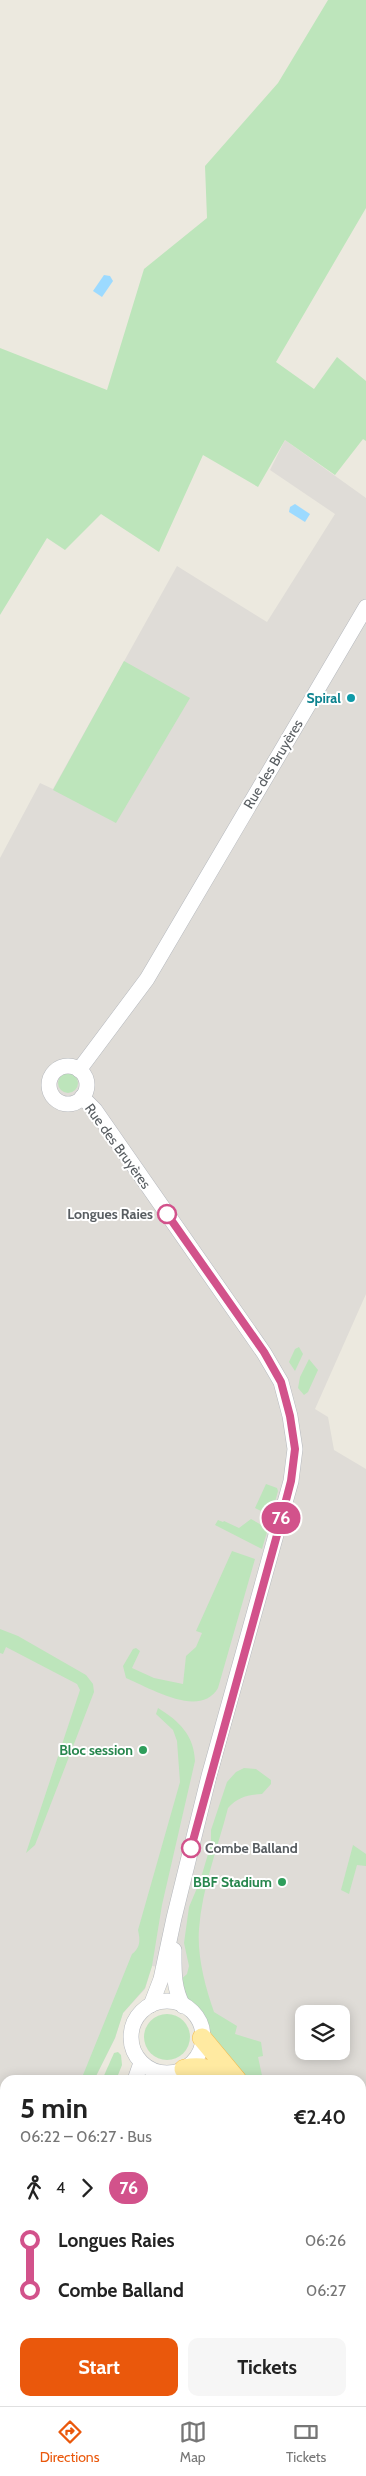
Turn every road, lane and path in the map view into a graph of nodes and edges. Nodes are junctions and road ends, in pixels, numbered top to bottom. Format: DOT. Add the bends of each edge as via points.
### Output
graph roads {
  1 [pos="366,607"];
  2 [pos="79,1070"];
  3 [pos="82,1097"];
  4 [pos="174,1918"];
  5 [pos="151,2005"];
  6 [pos="183,2006"];
  7 [pos="202,2038"];
  8 [pos="141,2063"];
  9 [pos="184,2068"];
  10 [pos="137,2075"];
  11 [pos="152,2075"];
  12 [pos="157,2075"];
  13 [pos="217,2075"];
  14 [pos="233,2075"];
  1 -- 2 [label="street, Rue des Bruyères" via="147,979"];
  2 -- 3 [label="street, Rue des Bruyères" via="86,1085"];
  2 -- 3 [label="street, Rue des Bruyères" via="67,1066 56,1070 49,1080 49,1089 54,1098 65,1104"];
  3 -- 4 [label="street, Rue des Bruyères" via="95,1110 264,1352 284,1390 295,1449 289,1490 209,1776"];
  4 -- 5 [label="street, Rue des Bruyères" via="161,1979"];
  4 -- 6 [label="street" via="174,1979"];
  5 -- 6 [label="street" via="161,2002"];
  5 -- 8 [label="street" via="141,2012 131,2032 131,2043"];
  6 -- 7 [label="street" via="198,2019"];
  7 -- 9 [label="street" via="194,2061"];
  7 -- 14 [label="main road"];
  8 -- 10 [label="street"];
  8 -- 11 [label="street"];
  9 -- 12 [label="street"];
  9 -- 13 [label="main road" via="199,2066"];
}
